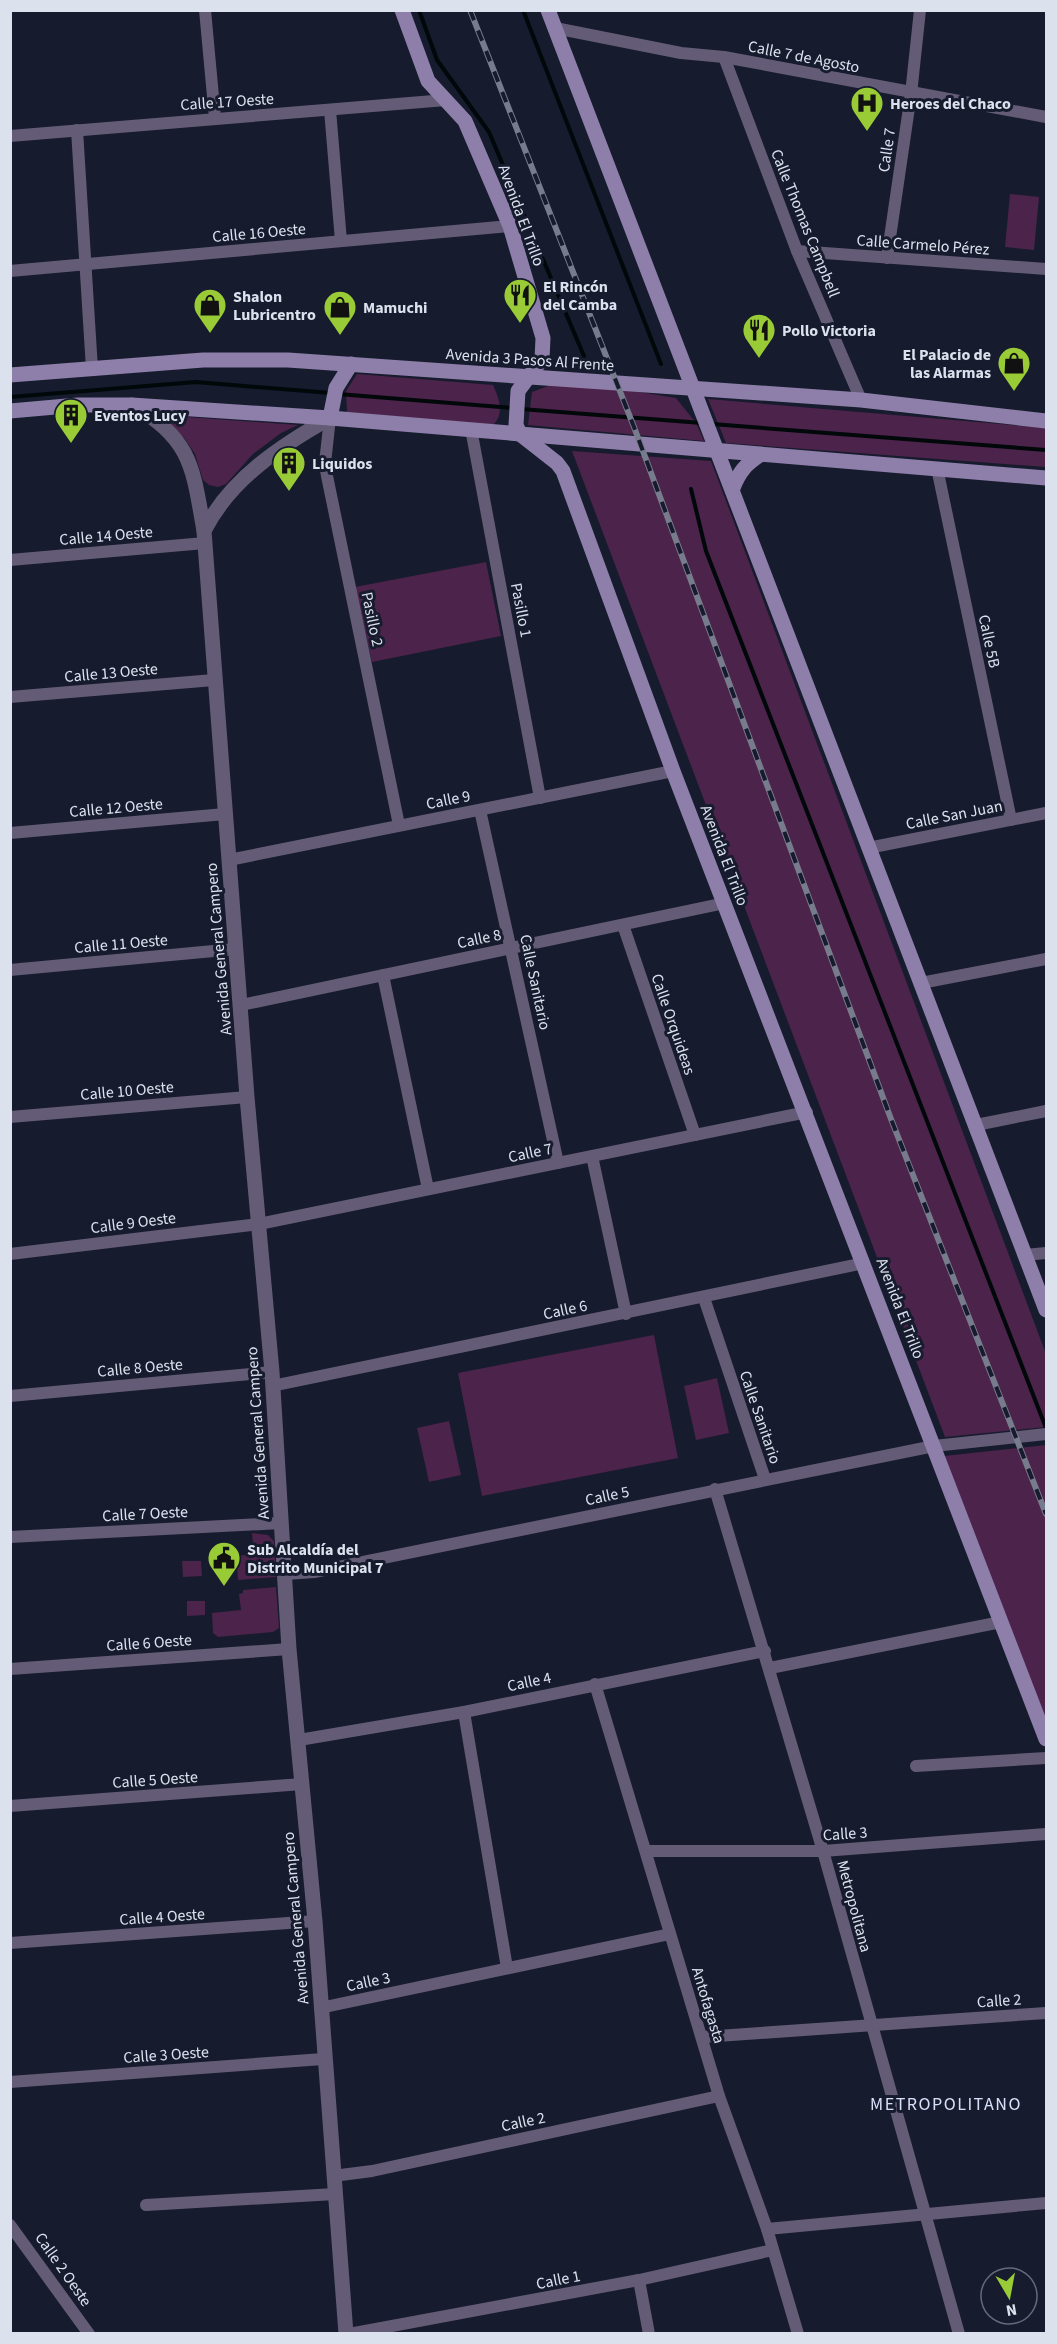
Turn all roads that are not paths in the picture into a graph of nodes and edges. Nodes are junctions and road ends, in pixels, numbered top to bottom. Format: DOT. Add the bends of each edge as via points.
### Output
graph roads {
  1 [pos="205,10"];
  2 [pos="402,10"];
  3 [pos="548,10"];
  4 [pos="920,10"];
  5 [pos="555,28"];
  6 [pos="724,57"];
  7 [pos="911,94"];
  8 [pos="446,100"];
  9 [pos="330,110"];
  10 [pos="1047,117"];
  11 [pos="215,118"];
  12 [pos="77,130"];
  13 [pos="10,136"];
  14 [pos="510,226"];
  15 [pos="341,241"];
  16 [pos="797,251"];
  17 [pos="887,258"];
  18 [pos="87,264"];
  19 [pos="1047,269"];
  20 [pos="10,271"];
  21 [pos="351,364"];
  22 [pos="92,369"];
  23 [pos="10,375"];
  24 [pos="530,377"];
  25 [pos="695,389"];
  26 [pos="861,400"];
  27 [pos="132,405"];
  28 [pos="10,411"];
  29 [pos="332,412"];
  30 [pos="1047,421"];
  31 [pos="471,429"];
  32 [pos="518,429"];
  33 [pos="717,446"];
  34 [pos="760,455"];
  35 [pos="937,468"];
  36 [pos="1047,478"];
  37 [pos="733,488"];
  38 [pos="204,537"];
  39 [pos="10,560"];
  40 [pos="214,680"];
  41 [pos="10,697"];
  42 [pos="673,771"];
  43 [pos="540,798"];
  44 [pos="480,810"];
  45 [pos="1047,813"];
  46 [pos="225,814"];
  47 [pos="1011,820"];
  48 [pos="399,825"];
  49 [pos="10,833"];
  50 [pos="868,848"];
  51 [pos="229,860"];
  52 [pos="725,903"];
  53 [pos="623,925"];
  54 [pos="512,948"];
  55 [pos="235,949"];
  56 [pos="1047,958"];
  57 [pos="10,970"];
  58 [pos="383,975"];
  59 [pos="921,983"];
  60 [pos="241,1005"];
  61 [pos="247,1097"];
  62 [pos="1047,1111"];
  63 [pos="807,1112"];
  64 [pos="10,1117"];
  65 [pos="976,1125"];
  66 [pos="695,1135"];
  67 [pos="592,1156"];
  68 [pos="558,1163"];
  69 [pos="428,1190"];
  70 [pos="259,1224"];
  71 [pos="1047,1253"];
  72 [pos="10,1254"];
  73 [pos="1025,1255"];
  74 [pos="864,1263"];
  75 [pos="704,1298"];
  76 [pos="1047,1310"];
  77 [pos="626,1314"];
  78 [pos="272,1379"];
  79 [pos="10,1396"];
  80 [pos="1041,1435"];
  81 [pos="934,1446"];
  82 [pos="765,1479"];
  83 [pos="716,1489"];
  84 [pos="281,1523"];
  85 [pos="10,1537"];
  86 [pos="286,1574"];
  87 [pos="1002,1622"];
  88 [pos="289,1648"];
  89 [pos="765,1651"];
  90 [pos="770,1668"];
  91 [pos="10,1669"];
  92 [pos="595,1684"];
  93 [pos="464,1712"];
  94 [pos="1047,1739"];
  95 [pos="299,1740"];
  96 [pos="1047,1758"];
  97 [pos="916,1766"];
  98 [pos="302,1784"];
  99 [pos="10,1806"];
  100 [pos="1047,1834"];
  101 [pos="646,1851"];
  102 [pos="824,1851"];
  103 [pos="315,1921"];
  104 [pos="670,1934"];
  105 [pos="10,1943"];
  106 [pos="507,1968"];
  107 [pos="320,2008"];
  108 [pos="1047,2013"];
  109 [pos="870,2026"];
  110 [pos="703,2037"];
  111 [pos="323,2059"];
  112 [pos="10,2082"];
  113 [pos="719,2096"];
  114 [pos="333,2176"];
  115 [pos="335,2194"];
  116 [pos="1047,2203"];
  117 [pos="146,2205"];
  118 [pos="924,2216"];
  119 [pos="10,2225"];
  120 [pos="767,2229"];
  121 [pos="773,2250"];
  122 [pos="639,2280"];
  123 [pos="89,2334"];
  124 [pos="348,2334"];
  125 [pos="649,2334"];
  126 [pos="798,2334"];
  127 [pos="959,2334"];
  1 -- 11 [label="street"];
  2 -- 8 [label="main road, Avenida El Trillo" via="428,81"];
  3 -- 5 [label="main road"];
  4 -- 7 [label="street, Calle 7"];
  5 -- 6 [label="street, Calle 7 de Agosto" via="681,53"];
  5 -- 25 [label="main road"];
  6 -- 7 [label="street, Calle 7 de Agosto"];
  6 -- 16 [label="street, Calle Thomas Campbell"];
  7 -- 10 [label="street, Calle 7 de Agosto"];
  7 -- 17 [label="street, Calle 7"];
  8 -- 9 [label="street, Calle 17 Oeste"];
  8 -- 14 [label="main road, Avenida El Trillo" via="465,121"];
  9 -- 11 [label="street, Calle 17 Oeste"];
  9 -- 15 [label="street"];
  11 -- 12 [label="street, Calle 17 Oeste"];
  12 -- 13 [label="street, Calle 17 Oeste"];
  12 -- 18 [label="street"];
  14 -- 15 [label="street, Calle 16 Oeste"];
  14 -- 24 [label="main road, Avenida El Trillo" via="543,338 542,359"];
  15 -- 18 [label="street, Calle 16 Oeste"];
  16 -- 17 [label="street, Calle Carmelo Pérez"];
  16 -- 26 [label="street, Calle Thomas Campbell"];
  17 -- 19 [label="street, Calle Carmelo Pérez"];
  18 -- 20 [label="street, Calle 16 Oeste"];
  18 -- 22 [label="street"];
  21 -- 22 [label="main road, Avenida 3 Pasos Al Frente" via="202,360"];
  21 -- 24 [label="main road, Avenida 3 Pasos Al Frente"];
  21 -- 29 [label="main road" via="336,388"];
  22 -- 23 [label="main road, Avenida 3 Pasos Al Frente"];
  24 -- 25 [label="main road, Avenida 3 Pasos Al Frente"];
  24 -- 32 [label="main road, Avenida El Trillo" via="518,391"];
  25 -- 26 [label="main road, Avenida 3 Pasos Al Frente"];
  25 -- 33 [label="main road"];
  26 -- 30 [label="main road, Avenida 3 Pasos Al Frente"];
  27 -- 28 [label="main road"];
  27 -- 29 [label="main road"];
  27 -- 38 [label="street, Avenida General Campero" via="155,418 188,457 196,481"];
  29 -- 31 [label="main road"];
  29 -- 38 [label="street" via="263,461 213,512"];
  29 -- 48 [label="street, Pasillo 2" via="325,463 327,476"];
  31 -- 32 [label="main road"];
  31 -- 43 [label="street, Pasillo 1"];
  32 -- 33 [label="main road"];
  32 -- 42 [label="main road, Avenida El Trillo" via="563,471"];
  33 -- 34 [label="main road"];
  33 -- 37 [label="main road"];
  34 -- 35 [label="main road"];
  34 -- 37 [label="main road" via="738,474"];
  35 -- 36 [label="main road"];
  35 -- 47 [label="street, Calle 5B"];
  37 -- 50 [label="main road"];
  38 -- 39 [label="street, Calle 14 Oeste"];
  38 -- 40 [label="street, Avenida General Campero"];
  40 -- 41 [label="street, Calle 13 Oeste"];
  40 -- 46 [label="street, Avenida General Campero"];
  42 -- 43 [label="street, Calle 9"];
  42 -- 52 [label="main road, Avenida El Trillo"];
  43 -- 44 [label="street, Calle 9"];
  44 -- 48 [label="street, Calle 9"];
  44 -- 54 [label="street, Calle Sanitario"];
  45 -- 47 [label="street, Calle San Juan"];
  46 -- 49 [label="street, Calle 12 Oeste"];
  46 -- 51 [label="street, Avenida General Campero"];
  47 -- 50 [label="street, Calle San Juan"];
  48 -- 51 [label="street, Calle 9"];
  50 -- 59 [label="main road"];
  51 -- 55 [label="street, Avenida General Campero"];
  52 -- 53 [label="street, Calle 8"];
  52 -- 63 [label="main road, Avenida El Trillo"];
  53 -- 54 [label="street, Calle 8"];
  53 -- 66 [label="street, Calle Orquideas"];
  54 -- 58 [label="street, Calle 8"];
  54 -- 68 [label="street, Calle Sanitario"];
  55 -- 57 [label="street, Calle 11 Oeste"];
  55 -- 60 [label="street, Avenida General Campero"];
  56 -- 59 [label="street"];
  58 -- 60 [label="street, Calle 8"];
  58 -- 69 [label="street"];
  59 -- 65 [label="main road"];
  60 -- 61 [label="street, Avenida General Campero"];
  61 -- 64 [label="street, Calle 10 Oeste"];
  61 -- 70 [label="street, Avenida General Campero"];
  62 -- 65 [label="street"];
  63 -- 66 [label="street, Calle 7"];
  63 -- 74 [label="main road, Avenida El Trillo"];
  65 -- 73 [label="main road"];
  66 -- 67 [label="street, Calle 7"];
  67 -- 68 [label="street, Calle 7"];
  67 -- 77 [label="street"];
  68 -- 69 [label="street, Calle 7"];
  69 -- 70 [label="street, Calle 7"];
  70 -- 72 [label="street, Calle 9 Oeste"];
  70 -- 78 [label="street, Avenida General Campero"];
  71 -- 73 [label="street"];
  73 -- 76 [label="main road"];
  74 -- 75 [label="street, Calle 6"];
  74 -- 81 [label="main road, Avenida El Trillo"];
  75 -- 77 [label="street, Calle 6"];
  75 -- 82 [label="street, Calle Sanitario"];
  77 -- 78 [label="street, Calle 6"];
  78 -- 79 [label="street, Calle 8 Oeste"];
  78 -- 84 [label="street, Avenida General Campero"];
  80 -- 81 [label="street, Calle 5"];
  81 -- 82 [label="street, Calle 5"];
  81 -- 87 [label="main road, Avenida El Trillo"];
  82 -- 83 [label="street, Calle 5"];
  83 -- 86 [label="street, Calle 5" via="314,1572"];
  83 -- 89 [label="street, Metropolitana"];
  84 -- 85 [label="street, Calle 7 Oeste"];
  84 -- 86 [label="street, Avenida General Campero"];
  86 -- 88 [label="street, Avenida General Campero"];
  87 -- 90 [label="street"];
  87 -- 94 [label="main road, Avenida El Trillo"];
  88 -- 91 [label="street, Calle 6 Oeste"];
  88 -- 95 [label="street, Avenida General Campero"];
  89 -- 90 [label="street, Metropolitana"];
  89 -- 92 [label="street, Calle 4"];
  90 -- 102 [label="street, Metropolitana"];
  92 -- 93 [label="street, Calle 4"];
  92 -- 101 [label="street, Antofagasta"];
  93 -- 95 [label="street, Calle 4"];
  93 -- 106 [label="street"];
  95 -- 98 [label="street, Avenida General Campero"];
  96 -- 97 [label="street"];
  98 -- 99 [label="street, Calle 5 Oeste"];
  98 -- 103 [label="street, Avenida General Campero"];
  100 -- 102 [label="street, Calle 3"];
  101 -- 102 [label="street, Calle 3"];
  101 -- 104 [label="street, Antofagasta"];
  102 -- 109 [label="street, Metropolitana"];
  103 -- 105 [label="street, Calle 4 Oeste"];
  103 -- 107 [label="street, Avenida General Campero"];
  104 -- 106 [label="street, Calle 3"];
  104 -- 110 [label="street, Antofagasta"];
  106 -- 107 [label="street, Calle 3"];
  107 -- 111 [label="street, Avenida General Campero"];
  108 -- 109 [label="street, Calle 2"];
  109 -- 110 [label="street, Calle 2"];
  109 -- 118 [label="street, Metropolitana"];
  110 -- 113 [label="street, Antofagasta"];
  111 -- 112 [label="street, Calle 3 Oeste"];
  111 -- 114 [label="street, Avenida General Campero"];
  113 -- 114 [label="street, Calle 2" via="372,2171"];
  113 -- 120 [label="street, Antofagasta"];
  114 -- 115 [label="street, Avenida General Campero"];
  115 -- 117 [label="street"];
  115 -- 124 [label="street, Avenida General Campero"];
  116 -- 118 [label="street"];
  118 -- 120 [label="street"];
  118 -- 127 [label="street, Metropolitana"];
  119 -- 123 [label="street, Calle 2 Oeste"];
  120 -- 121 [label="street, Antofagasta"];
  121 -- 122 [label="street, Calle 1"];
  121 -- 126 [label="street, Antofagasta"];
  122 -- 124 [label="street, Calle 1"];
  122 -- 125 [label="street"];
}
